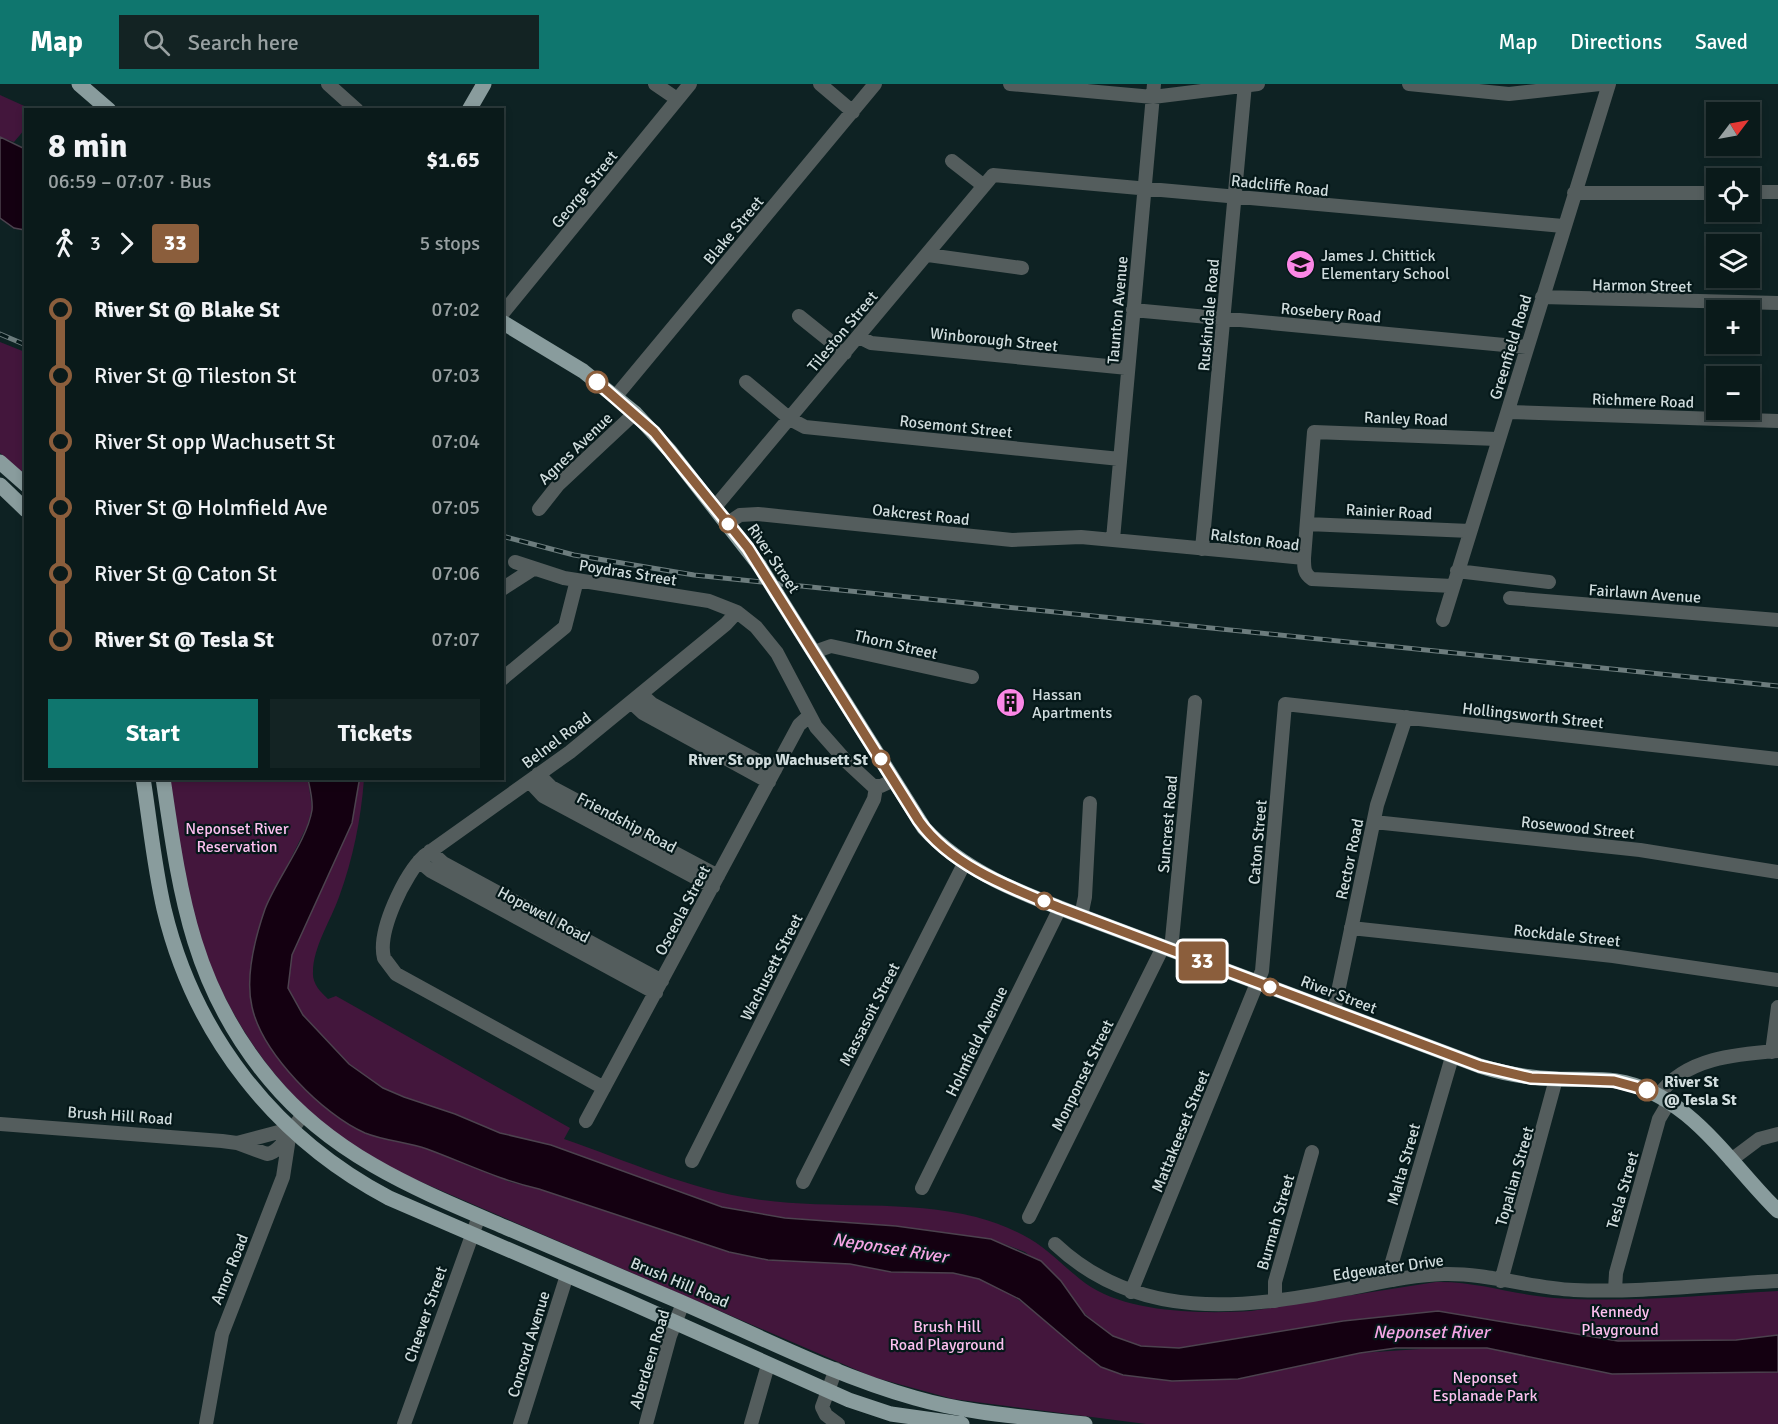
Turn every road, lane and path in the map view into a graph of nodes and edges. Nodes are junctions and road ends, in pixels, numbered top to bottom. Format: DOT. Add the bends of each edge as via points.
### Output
graph roads {
  1 [pos="79,84"];
  2 [pos="484,84"];
  3 [pos="655,84"];
  4 [pos="690,84"];
  5 [pos="820,84"];
  6 [pos="875,84"];
  7 [pos="1010,84"];
  8 [pos="1409,84"];
  9 [pos="1600,84"];
  10 [pos="1609,84"];
  11 [pos="331,85"];
  12 [pos="1250,85"];
  13 [pos="1071,87"];
  14 [pos="1153,91"];
  15 [pos="677,99"];
  16 [pos="107,108"];
  17 [pos="355,108"];
  18 [pos="470,108"];
  19 [pos="853,112"];
  20 [pos="952,161"];
  21 [pos="988,181"];
  22 [pos="1145,188"];
  23 [pos="1760,192"];
  24 [pos="1778,192"];
  25 [pos="1574,193"];
  26 [pos="1706,193"];
  27 [pos="1235,197"];
  28 [pos="1563,226"];
  29 [pos="928,255"];
  30 [pos="1022,268"];
  31 [pos="1542,297"];
  32 [pos="1778,303"];
  33 [pos="1133,310"];
  34 [pos="504,312"];
  35 [pos="800,316"];
  36 [pos="1224,318"];
  37 [pos="504,323"];
  38 [pos="859,337"];
  39 [pos="1526,347"];
  40 [pos="845,353"];
  41 [pos="1128,369"];
  42 [pos="746,382"];
  43 [pos="616,396"];
  44 [pos="1508,412"];
  45 [pos="635,413"];
  46 [pos="790,419"];
  47 [pos="1778,421"];
  48 [pos="1497,438"];
  49 [pos="1120,459"];
  50 [pos="0,462"];
  51 [pos="24,483"];
  52 [pos="0,485"];
  53 [pos="715,507"];
  54 [pos="24,508"];
  55 [pos="539,509"];
  56 [pos="728,523"];
  57 [pos="1307,524"];
  58 [pos="1470,531"];
  59 [pos="1113,539"];
  60 [pos="1202,549"];
  61 [pos="1304,558"];
  62 [pos="524,566"];
  63 [pos="1457,571"];
  64 [pos="504,580"];
  65 [pos="577,580"];
  66 [pos="1549,582"];
  67 [pos="1452,585"];
  68 [pos="504,587"];
  69 [pos="1510,598"];
  70 [pos="737,612"];
  71 [pos="1443,620"];
  72 [pos="1778,620"];
  73 [pos="814,652"];
  74 [pos="504,677"];
  75 [pos="972,677"];
  76 [pos="636,698"];
  77 [pos="1195,702"];
  78 [pos="1285,704"];
  79 [pos="809,716"];
  80 [pos="1406,717"];
  81 [pos="1778,759"];
  82 [pos="772,776"];
  83 [pos="533,778"];
  84 [pos="143,780"];
  85 [pos="163,780"];
  86 [pos="894,780"];
  87 [pos="876,787"];
  88 [pos="1090,803"];
  89 [pos="1374,822"];
  90 [pos="430,851"];
  91 [pos="419,861"];
  92 [pos="965,862"];
  93 [pos="1778,872"];
  94 [pos="715,881"];
  95 [pos="1060,908"];
  96 [pos="1081,916"];
  97 [pos="1351,928"];
  98 [pos="1167,948"];
  99 [pos="1778,980"];
  100 [pos="1259,983"];
  101 [pos="659,987"];
  102 [pos="1778,1008"];
  103 [pos="1334,1011"];
  104 [pos="1775,1051"];
  105 [pos="1452,1057"];
  106 [pos="1556,1079"];
  107 [pos="604,1088"];
  108 [pos="1664,1098"];
  109 [pos="303,1115"];
  110 [pos="586,1121"];
  111 [pos="0,1124"];
  112 [pos="290,1130"];
  113 [pos="1778,1134"];
  114 [pos="1312,1152"];
  115 [pos="1731,1160"];
  116 [pos="692,1161"];
  117 [pos="802,1182"];
  118 [pos="922,1188"];
  119 [pos="1778,1211"];
  120 [pos="479,1216"];
  121 [pos="1029,1217"];
  122 [pos="471,1235"];
  123 [pos="1055,1244"];
  124 [pos="567,1275"];
  125 [pos="1393,1280"];
  126 [pos="1501,1281"];
  127 [pos="1778,1281"];
  128 [pos="1615,1290"];
  129 [pos="1131,1292"];
  130 [pos="1275,1301"];
  131 [pos="683,1303"];
  132 [pos="675,1322"];
  133 [pos="768,1365"];
  134 [pos="836,1369"];
  135 [pos="826,1391"];
  136 [pos="206,1424"];
  137 [pos="404,1424"];
  138 [pos="520,1424"];
  139 [pos="646,1424"];
  140 [pos="751,1424"];
  141 [pos="838,1424"];
  142 [pos="962,1424"];
  143 [pos="1085,1424"];
  1 -- 16 [label="main road"];
  2 -- 18 [label="main road"];
  3 -- 15 [label="street"];
  4 -- 15 [label="street, George Street"];
  5 -- 19 [label="street"];
  6 -- 19 [label="street, Blake Street"];
  7 -- 13 [label="street"];
  8 -- 9 [label="street" via="1509,94"];
  10 -- 25 [label="street, Greenfield Road"];
  11 -- 17 [label="street"];
  12 -- 14 [label="street"];
  12 -- 27 [label="street, Ruskindale Road"];
  13 -- 14 [label="street"];
  14 -- 22 [label="street, Taunton Avenue"];
  15 -- 34 [label="street, George Street"];
  19 -- 43 [label="street, Blake Street"];
  20 -- 21 [label="street"];
  21 -- 22 [label="street, Radcliffe Road"];
  21 -- 29 [label="street, Tileston Street"];
  22 -- 27 [label="street, Radcliffe Road"];
  22 -- 33 [label="street, Taunton Avenue"];
  23 -- 24 [label="street"];
  25 -- 26 [label="street"];
  25 -- 28 [label="street, Greenfield Road"];
  27 -- 28 [label="street, Radcliffe Road"];
  27 -- 36 [label="street, Ruskindale Road"];
  28 -- 31 [label="street, Greenfield Road"];
  29 -- 30 [label="street"];
  29 -- 38 [label="street, Tileston Street"];
  31 -- 32 [label="street, Harmon Street"];
  31 -- 39 [label="street, Greenfield Road"];
  33 -- 36 [label="street, Rosebery Road"];
  33 -- 41 [label="street, Taunton Avenue"];
  35 -- 40 [label="street"];
  36 -- 39 [label="street, Rosebery Road"];
  36 -- 60 [label="street, Ruskindale Road"];
  37 -- 43 [label="main road, River Street"];
  38 -- 40 [label="street, Tileston Street"];
  38 -- 41 [label="street, Winborough Street" via="871,343"];
  39 -- 44 [label="street, Greenfield Road"];
  40 -- 46 [label="street, Tileston Street"];
  41 -- 49 [label="street, Taunton Avenue"];
  42 -- 46 [label="street"];
  43 -- 45 [label="main road, River Street"];
  44 -- 47 [label="street, Richmere Road"];
  44 -- 48 [label="street, Greenfield Road"];
  45 -- 53 [label="main road, River Street"];
  45 -- 55 [label="street, Agnes Avenue" via="558,485"];
  46 -- 49 [label="street, Rosemont Street" via="810,428"];
  46 -- 53 [label="street, Tileston Street"];
  48 -- 57 [label="street, Ranley Road" via="1314,432"];
  48 -- 58 [label="street, Greenfield Road"];
  49 -- 59 [label="street, Taunton Avenue"];
  50 -- 51 [label="main road"];
  52 -- 54 [label="main road"];
  53 -- 56 [label="main road, River Street"];
  56 -- 59 [label="street, Oakcrest Road" via="740,515 758,514 1012,540 1065,536"];
  56 -- 73 [label="main road, River Street, bridge"];
  57 -- 58 [label="street, Rainier Road"];
  57 -- 61 [label="street"];
  58 -- 63 [label="street, Greenfield Road"];
  59 -- 60 [label="street, Ralston Road"];
  60 -- 61 [label="street, Ralston Road"];
  61 -- 67 [label="street, Ralston Road" via="1305,572 1312,579"];
  62 -- 64 [label="street"];
  62 -- 65 [label="street, Poydras Street"];
  62 -- 68 [label="street"];
  63 -- 66 [label="street"];
  63 -- 67 [label="street, Greenfield Road"];
  65 -- 70 [label="street, Poydras Street" via="709,602"];
  65 -- 74 [label="street" via="565,627"];
  67 -- 71 [label="street, Greenfield Road"];
  69 -- 72 [label="street, Fairlawn Avenue"];
  70 -- 76 [label="street, Belnel Road"];
  70 -- 79 [label="street" via="756,627 777,653"];
  73 -- 75 [label="street, Thorn Street" via="831,646"];
  73 -- 86 [label="main road, River Street"];
  76 -- 82 [label="street" via="643,713"];
  76 -- 83 [label="street, Belnel Road"];
  77 -- 98 [label="street, Suncrest Road"];
  78 -- 80 [label="street, Hollingsworth Street"];
  78 -- 100 [label="street, Caton Street"];
  79 -- 82 [label="street, Osceola Street"];
  79 -- 87 [label="street" via="846,761"];
  80 -- 81 [label="street, Hollingsworth Street"];
  80 -- 89 [label="street, Rector Road"];
  82 -- 94 [label="street, Osceola Street"];
  83 -- 90 [label="street, Belnel Road"];
  83 -- 94 [label="street, Friendship Road" via="543,796"];
  84 -- 112 [label="main road" via="163,907 186,978 230,1059"];
  85 -- 109 [label="main road" via="183,907 206,975 249,1054"];
  86 -- 87 [label="street"];
  86 -- 92 [label="main road, River Street" via="924,828"];
  87 -- 116 [label="street, Wachusett Street" via="874,799"];
  88 -- 96 [label="street"];
  89 -- 93 [label="street, Rosewood Street" via="1640,850"];
  89 -- 97 [label="street, Rector Road"];
  90 -- 91 [label="street, Belnel Road"];
  90 -- 101 [label="street, Hopewell Road" via="443,863"];
  91 -- 101 [label="street, Hopewell Road" via="431,871"];
  91 -- 107 [label="street, Belnel Road" via="406,878 384,935 382,953 388,966 396,974"];
  92 -- 95 [label="main road, River Street"];
  92 -- 117 [label="street, Massasoit Street"];
  94 -- 101 [label="street, Osceola Street"];
  95 -- 96 [label="main road, River Street"];
  95 -- 118 [label="street, Holmfield Avenue"];
  96 -- 98 [label="main road, River Street"];
  97 -- 99 [label="street, Rockdale Street" via="1613,956"];
  97 -- 103 [label="street, Rector Road"];
  98 -- 100 [label="main road, River Street"];
  98 -- 121 [label="street, Monponset Street"];
  100 -- 103 [label="main road, River Street"];
  100 -- 129 [label="street, Mattakeeset Street"];
  101 -- 107 [label="street, Osceola Street"];
  102 -- 104 [label="street"];
  103 -- 105 [label="main road, River Street"];
  104 -- 108 [label="street" via="1701,1062 1670,1082"];
  105 -- 106 [label="main road, River Street" via="1506,1073"];
  105 -- 125 [label="street, Malta Street" via="1392,1262"];
  106 -- 108 [label="main road, River Street" via="1614,1081"];
  106 -- 126 [label="street, Topalian Street"];
  107 -- 110 [label="street, Osceola Street"];
  108 -- 115 [label="main road, River Street"];
  108 -- 128 [label="street, Tesla Street" via="1616,1273"];
  109 -- 112 [label="street, Brush Hill Road"];
  109 -- 120 [label="main road, Brush Hill Road" via="368,1164"];
  111 -- 112 [label="street, Brush Hill Road" via="237,1143 271,1154 282,1145"];
  112 -- 122 [label="main road" via="365,1185"];
  112 -- 136 [label="street, Amor Road" via="282,1177 222,1334"];
  113 -- 115 [label="street" via="1759,1139"];
  114 -- 130 [label="street, Burmah Street" via="1275,1282"];
  115 -- 119 [label="main road, River Street"];
  120 -- 122 [label="street, Cheever Street"];
  120 -- 131 [label="main road, Brush Hill Road"];
  122 -- 124 [label="main road"];
  122 -- 137 [label="street, Cheever Street"];
  123 -- 129 [label="street, Edgewater Drive" via="1088,1271"];
  124 -- 132 [label="main road"];
  124 -- 138 [label="street, Concord Avenue"];
  125 -- 126 [label="street, Edgewater Drive" via="1455,1274"];
  125 -- 130 [label="street, Edgewater Drive"];
  126 -- 128 [label="street, Edgewater Drive" via="1554,1289"];
  127 -- 128 [label="street, Edgewater Drive"];
  129 -- 130 [label="street, Edgewater Drive" via="1200,1305"];
  131 -- 132 [label="street, Aberdeen Road"];
  131 -- 134 [label="main road, Brush Hill Road"];
  132 -- 133 [label="main road"];
  132 -- 139 [label="street, Aberdeen Road"];
  133 -- 135 [label="main road"];
  133 -- 140 [label="street"];
  134 -- 135 [label="street"];
  134 -- 143 [label="main road, Brush Hill Road" via="934,1403"];
  135 -- 141 [label="street" via="824,1411"];
  135 -- 142 [label="main road" via="891,1414"];
}
